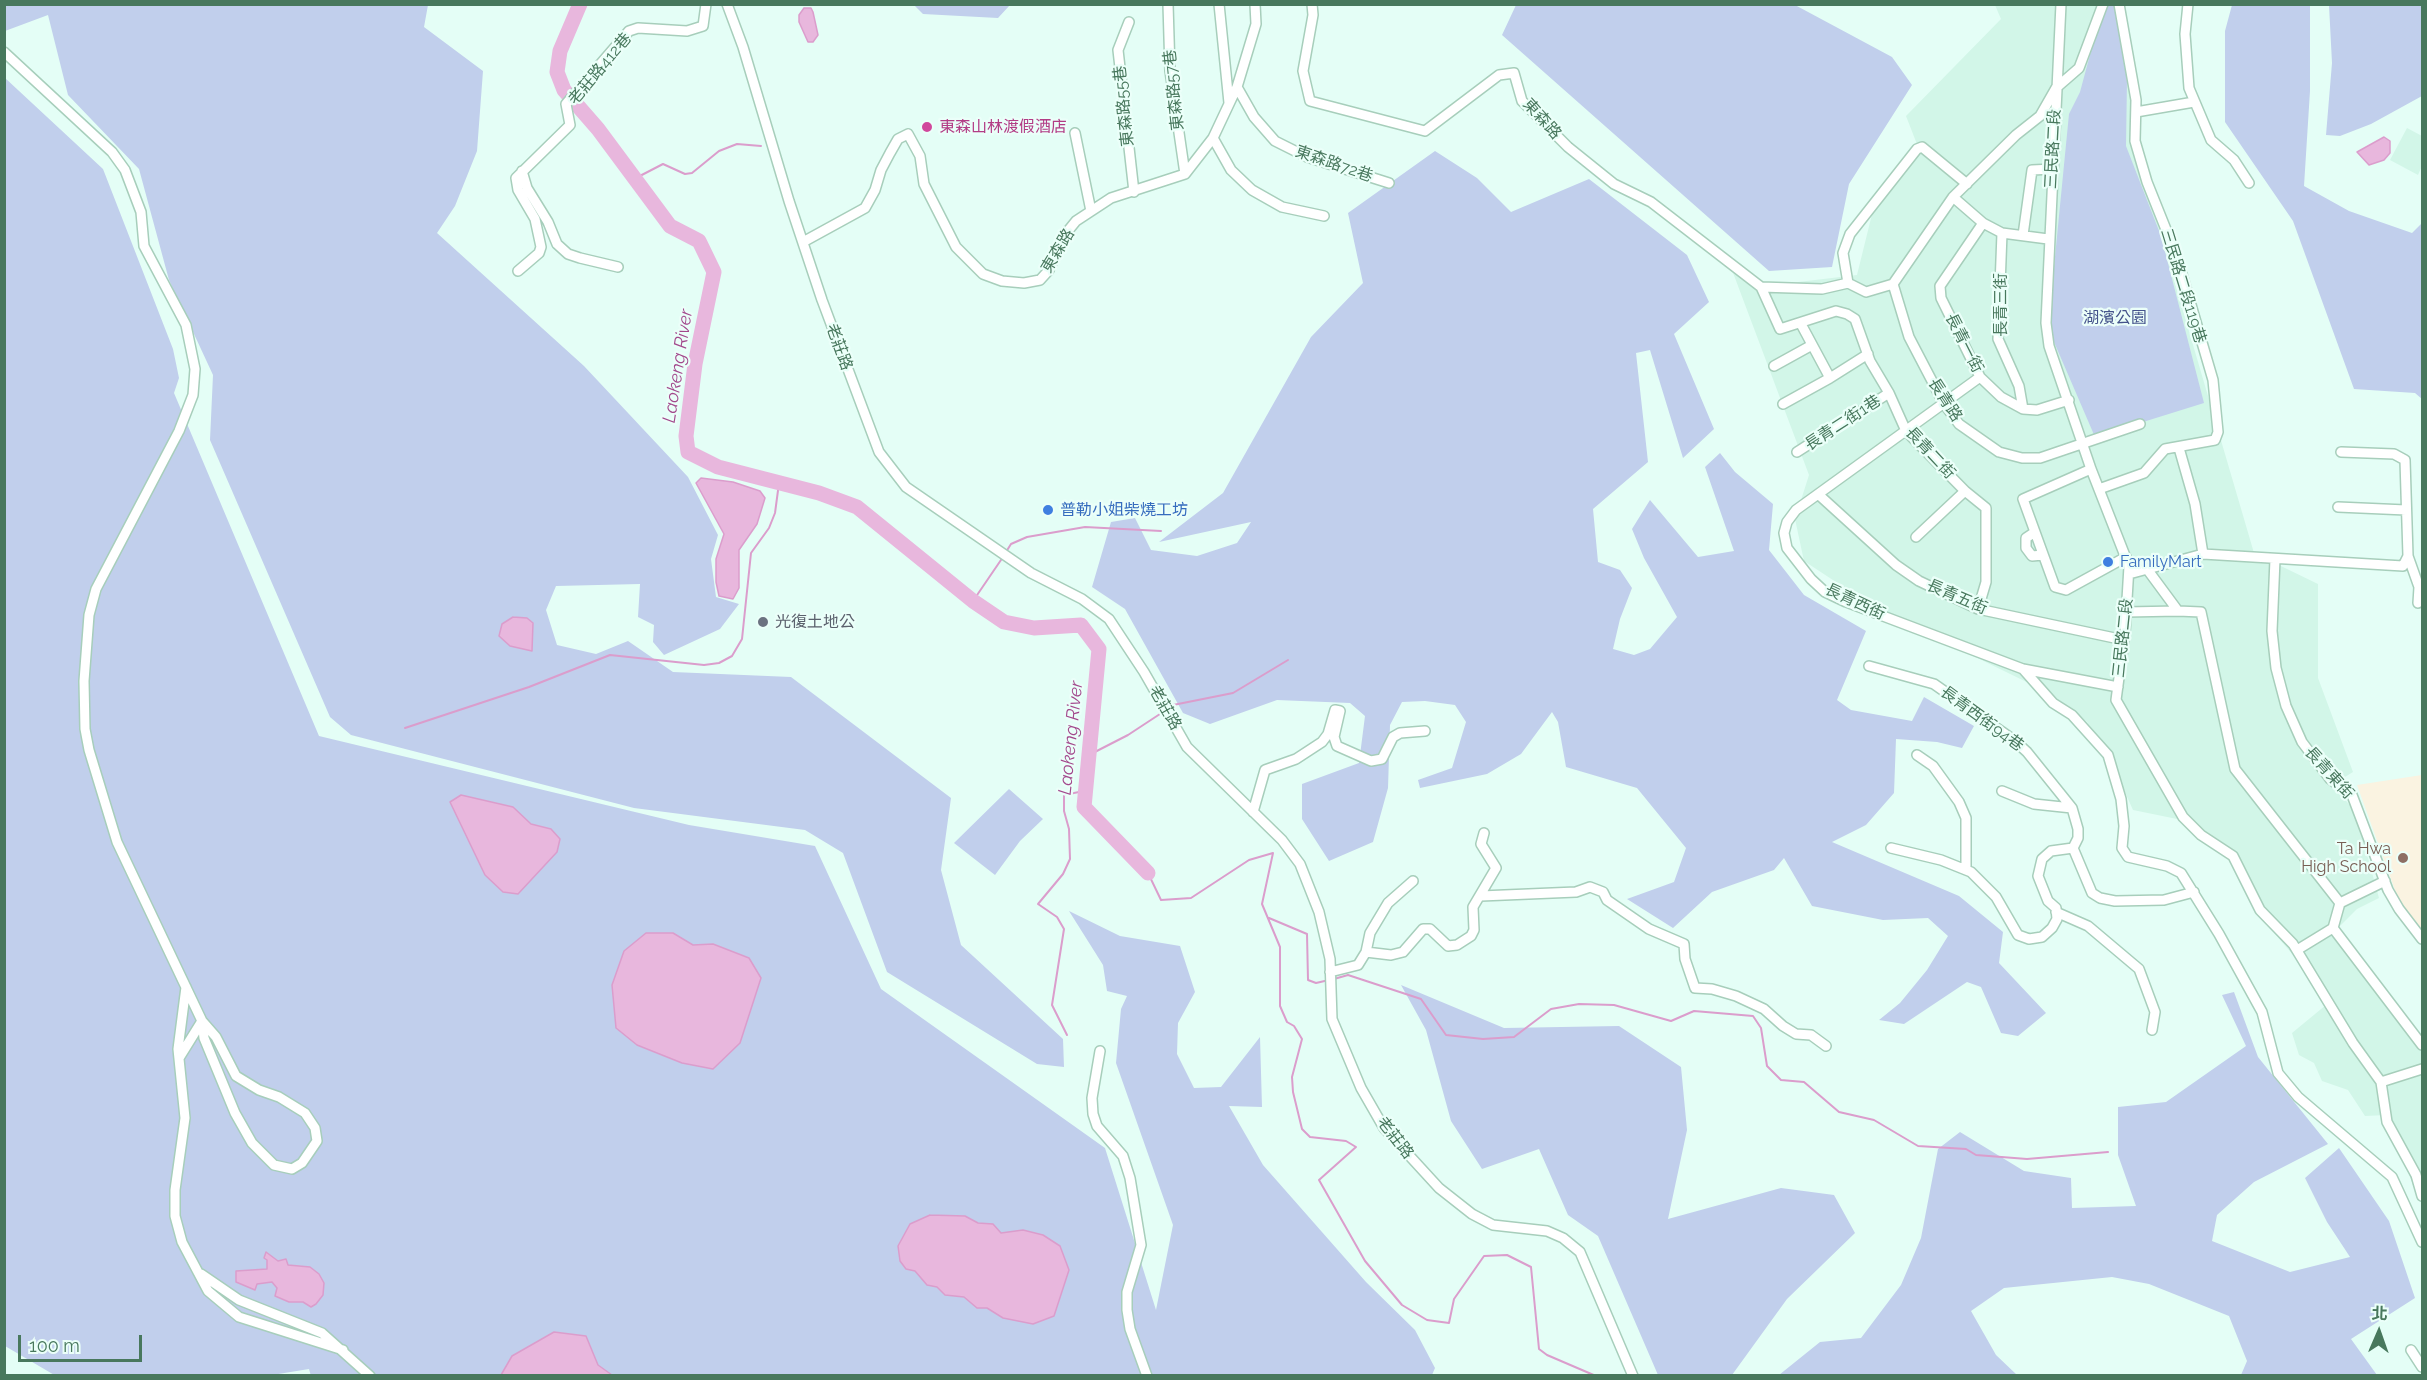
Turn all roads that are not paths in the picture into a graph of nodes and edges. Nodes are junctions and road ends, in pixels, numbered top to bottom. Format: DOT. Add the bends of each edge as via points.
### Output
graph roads {
  1 [pos="706,4"];
  2 [pos="727,4"];
  3 [pos="1168,4"];
  4 [pos="1219,4"];
  5 [pos="1256,4"];
  6 [pos="1312,4"];
  7 [pos="2103,4"];
  8 [pos="2119,4"];
  9 [pos="2188,4"];
  10 [pos="2062,7"];
  11 [pos="1129,22"];
  12 [pos="4,52"];
  13 [pos="1237,87"];
  14 [pos="2056,88"];
  15 [pos="1230,102"];
  16 [pos="2194,102"];
  17 [pos="2136,112"];
  18 [pos="1075,133"];
  19 [pos="1213,138"];
  20 [pos="2053,169"];
  21 [pos="522,171"];
  22 [pos="1185,174"];
  23 [pos="1389,183"];
  24 [pos="2249,183"];
  25 [pos="1967,184"];
  26 [pos="1134,192"];
  27 [pos="1953,197"];
  28 [pos="1090,211"];
  29 [pos="1324,216"];
  30 [pos="1983,223"];
  31 [pos="2002,233"];
  32 [pos="2022,235"];
  33 [pos="2048,239"];
  34 [pos="803,242"];
  35 [pos="618,267"];
  36 [pos="518,272"];
  37 [pos="1848,283"];
  38 [pos="1893,284"];
  39 [pos="1761,287"];
  40 [pos="1801,324"];
  41 [pos="1812,345"];
  42 [pos="1868,354"];
  43 [pos="1774,366"];
  44 [pos="1980,377"];
  45 [pos="1830,378"];
  46 [pos="1889,393"];
  47 [pos="2068,400"];
  48 [pos="1783,404"];
  49 [pos="1944,404"];
  50 [pos="2023,409"];
  51 [pos="2140,423"];
  52 [pos="1905,431"];
  53 [pos="2084,445"];
  54 [pos="2180,447"];
  55 [pos="2341,452"];
  56 [pos="1797,453"];
  57 [pos="2091,469"];
  58 [pos="2099,489"];
  59 [pos="1965,491"];
  60 [pos="1819,495"];
  61 [pos="2338,507"];
  62 [pos="2406,510"];
  63 [pos="2035,532"];
  64 [pos="1916,537"];
  65 [pos="2203,554"];
  66 [pos="2043,555"];
  67 [pos="2408,556"];
  68 [pos="2126,557"];
  69 [pos="2275,559"];
  70 [pos="2147,569"];
  71 [pos="2128,574"];
  72 [pos="2418,603"];
  73 [pos="1978,609"];
  74 [pos="2178,611"];
  75 [pos="2126,612"];
  76 [pos="2124,640"];
  77 [pos="1869,666"];
  78 [pos="2023,669"];
  79 [pos="2118,687"];
  80 [pos="1425,731"];
  81 [pos="1917,755"];
  82 [pos="2002,791"];
  83 [pos="2072,808"];
  84 [pos="1253,812"];
  85 [pos="1484,833"];
  86 [pos="1891,848"];
  87 [pos="2073,848"];
  88 [pos="1966,869"];
  89 [pos="1413,881"];
  90 [pos="2385,881"];
  91 [pos="2194,892"];
  92 [pos="1481,896"];
  93 [pos="2340,903"];
  94 [pos="2056,912"];
  95 [pos="2332,928"];
  96 [pos="2422,939"];
  97 [pos="2297,950"];
  98 [pos="1366,952"];
  99 [pos="1330,977"];
  100 [pos="186,987"];
  101 [pos="202,1021"];
  102 [pos="2152,1030"];
  103 [pos="2422,1045"];
  104 [pos="1826,1046"];
  105 [pos="1100,1051"];
  106 [pos="179,1058"];
  107 [pos="2422,1069"];
  108 [pos="2381,1082"];
  109 [pos="2419,1173"];
  110 [pos="2422,1196"];
  111 [pos="2422,1242"];
  112 [pos="193,1265"];
  113 [pos="344,1350"];
  114 [pos="2411,1350"];
  115 [pos="2422,1367"];
  116 [pos="370,1376"];
  117 [pos="1147,1376"];
  118 [pos="1633,1376"];
  1 -- 21 [label="street, 老莊路412巷" via="703,26 687,31 629,31 566,104 570,124"];
  2 -- 34 [label="street, 老莊路"];
  3 -- 22 [label="street, 東森路57巷" via="1170,71"];
  4 -- 15 [label="street"];
  5 -- 13 [label="street" via="1256,24"];
  6 -- 39 [label="street, 東森路" via="1303,71 1310,101 1425,131 1498,75 1514,74 1522,101 1568,147 1614,184 1652,202"];
  7 -- 14 [label="street" via="2079,68"];
  8 -- 17 [label="street, 三民路二段119巷"];
  9 -- 16 [label="street" via="2186,64"];
  10 -- 14 [label="street, 三民路二段"];
  11 -- 26 [label="street, 東森路55巷" via="1118,50"];
  12 -- 100 [label="street" via="112,152 125,170 141,212 144,246 186,325 195,369 193,395 179,431 96,589 89,615 84,681 89,750 117,842"];
  13 -- 15 [label="street"];
  13 -- 23 [label="street, 東森路72巷" via="1254,117 1275,141 1307,158"];
  14 -- 20 [label="street, 三民路二段"];
  14 -- 25 [label="street" via="2040,116"];
  15 -- 19 [label="street"];
  16 -- 17 [label="street"];
  16 -- 24 [label="street" via="2211,140 2234,160"];
  17 -- 54 [label="street, 三民路二段119巷" via="2135,141 2177,256 2213,380 2218,432 2215,440"];
  18 -- 28 [label="street"];
  19 -- 22 [label="street"];
  19 -- 29 [label="street" via="1231,170 1252,190 1282,207"];
  20 -- 32 [label="street" via="2032,170"];
  20 -- 33 [label="street, 三民路二段"];
  21 -- 35 [label="street" via="556,244 568,254"];
  21 -- 36 [label="street" via="516,183 535,219 541,248"];
  22 -- 26 [label="street, 東森路"];
  25 -- 27 [label="street"];
  25 -- 37 [label="street" via="1922,147 1917,149 1850,234 1843,253"];
  26 -- 28 [label="street, 東森路" via="1112,198"];
  27 -- 30 [label="street"];
  27 -- 38 [label="street"];
  28 -- 34 [label="street, 東森路" via="1063,237 1049,270 1040,279 1024,283 982,274 956,246 924,184 920,156 908,134 898,139 865,208"];
  30 -- 31 [label="street"];
  30 -- 44 [label="street, 長青一街" via="1940,286 1941,298"];
  31 -- 32 [label="street"];
  31 -- 50 [label="street, 長青三街" via="1998,339 2019,387"];
  32 -- 33 [label="street"];
  33 -- 47 [label="street, 三民路二段" via="2046,323 2049,346"];
  34 -- 84 [label="street, 老莊路" via="879,452 906,487 1031,573 1082,599 1109,619 1187,747"];
  37 -- 38 [label="street" via="1866,292"];
  37 -- 39 [label="street" via="1822,289"];
  38 -- 49 [label="street, 長青路" via="1909,337"];
  39 -- 40 [label="street" via="1780,329"];
  40 -- 41 [label="street"];
  40 -- 42 [label="street, 長青二街" via="1836,311 1847,314 1855,319"];
  41 -- 43 [label="street"];
  41 -- 45 [label="street"];
  42 -- 45 [label="street"];
  42 -- 46 [label="street, 長青二街"];
  44 -- 49 [label="street, 長青西街"];
  44 -- 50 [label="street, 長青一街" via="2001,398"];
  45 -- 48 [label="street"];
  46 -- 52 [label="street, 長青二街"];
  46 -- 56 [label="street, 長青二街1巷"];
  47 -- 50 [label="street" via="2037,410"];
  47 -- 53 [label="street, 三民路二段"];
  49 -- 52 [label="street, 長青西街"];
  49 -- 53 [label="street, 長青路" via="1959,424 1999,452 2040,458"];
  51 -- 53 [label="street, 長青路"];
  52 -- 59 [label="street, 長青二街"];
  52 -- 60 [label="street, 長青西街"];
  53 -- 57 [label="street, 三民路二段"];
  54 -- 58 [label="street, 三民路二段119巷" via="2165,449 2145,473"];
  54 -- 65 [label="street"];
  55 -- 62 [label="street" via="2394,454 2405,460"];
  57 -- 58 [label="street, 三民路二段"];
  57 -- 63 [label="street" via="2023,499"];
  58 -- 68 [label="street, 三民路二段"];
  59 -- 64 [label="street, 長青二街"];
  59 -- 73 [label="street" via="1986,508 1986,582"];
  60 -- 73 [label="street, 長青五街" via="1896,565 1919,581"];
  60 -- 78 [label="street, 長青西街" via="1796,510 1784,532 1787,548 1825,592"];
  61 -- 62 [label="street"];
  62 -- 67 [label="street"];
  63 -- 66 [label="street"];
  63 -- 66 [label="street" via="2026,538 2026,548 2032,556"];
  65 -- 69 [label="street"];
  65 -- 70 [label="street"];
  66 -- 68 [label="street" via="2055,587 2066,590"];
  67 -- 69 [label="street" via="2403,566"];
  67 -- 72 [label="street" via="2419,587"];
  68 -- 71 [label="street, 三民路二段"];
  69 -- 90 [label="street, 長青東街" via="2272,630 2286,706 2302,742 2330,779 2352,795"];
  70 -- 71 [label="street"];
  70 -- 74 [label="street"];
  71 -- 75 [label="street, 三民路二段"];
  73 -- 76 [label="street, 長青五街"];
  74 -- 75 [label="street"];
  74 -- 93 [label="street" via="2201,612 2235,769"];
  75 -- 76 [label="street, 三民路二段"];
  76 -- 79 [label="street, 三民路二段"];
  77 -- 83 [label="street, 長青西街94巷" via="1926,680 1957,698 2027,752"];
  78 -- 79 [label="street, 長青西街"];
  78 -- 91 [label="street" via="2108,755 2121,799 2122,848 2128,857 2181,873"];
  79 -- 97 [label="street, 三民路二段" via="2116,700 2183,817 2201,835 2233,856 2260,910"];
  80 -- 84 [label="street" via="1400,733 1393,737 1382,759 1371,761 1337,746 1334,737 1340,711 1335,710 1322,742 1296,759 1265,770"];
  81 -- 88 [label="street" via="1933,766 1966,818"];
  82 -- 83 [label="street" via="2034,804"];
  83 -- 87 [label="street" via="2078,829"];
  84 -- 99 [label="street, 老莊路" via="1282,840 1307,878 1330,959"];
  85 -- 92 [label="street" via="1481,844 1496,868"];
  86 -- 88 [label="street"];
  87 -- 91 [label="street" via="2092,893 2100,898 2163,900"];
  87 -- 94 [label="street" via="2050,851 2042,860 2038,876"];
  88 -- 94 [label="street" via="1996,897 2018,935 2029,939 2042,937 2052,928"];
  89 -- 98 [label="street" via="1388,903 1370,933"];
  90 -- 93 [label="street"];
  90 -- 96 [label="street, 長青東街" via="2398,909"];
  91 -- 111 [label="street" via="2262,1012 2278,1073 2298,1097 2392,1177"];
  92 -- 98 [label="street" via="1473,907 1474,930 1457,945 1448,946 1430,929 1423,928 1403,952"];
  92 -- 104 [label="street" via="1569,892 1590,886 1603,892 1607,900 1631,918 1684,944 1695,988 1712,989 1755,1005 1782,1026 1796,1034 1811,1035"];
  93 -- 95 [label="street"];
  94 -- 102 [label="street" via="2088,926 2139,969 2155,1012"];
  95 -- 97 [label="street"];
  95 -- 103 [label="street"];
  97 -- 108 [label="street, 三民路二段"];
  98 -- 99 [label="street" via="1358,965"];
  99 -- 118 [label="street, 老莊路" via="1332,1019 1360,1088 1384,1128 1439,1188 1472,1214 1493,1225 1547,1231 1580,1252"];
  100 -- 101 [label="street"];
  100 -- 106 [label="street"];
  101 -- 101 [label="street" via="204,1038 252,1143 274,1165 292,1169 302,1163 317,1141 315,1128 305,1113 236,1076 216,1037"];
  101 -- 106 [label="street"];
  105 -- 117 [label="street" via="1093,1114 1097,1126 1123,1156 1130,1178 1141,1245 1127,1292 1127,1310"];
  106 -- 112 [label="street" via="185,1118 175,1216"];
  107 -- 108 [label="street"];
  108 -- 109 [label="street" via="2387,1122"];
  109 -- 110 [label="street"];
  112 -- 113 [label="street" via="206,1279 239,1300 322,1333"];
  112 -- 113 [label="street" via="208,1291 239,1317"];
  113 -- 116 [label="street"];
  114 -- 115 [label="street"];
}
